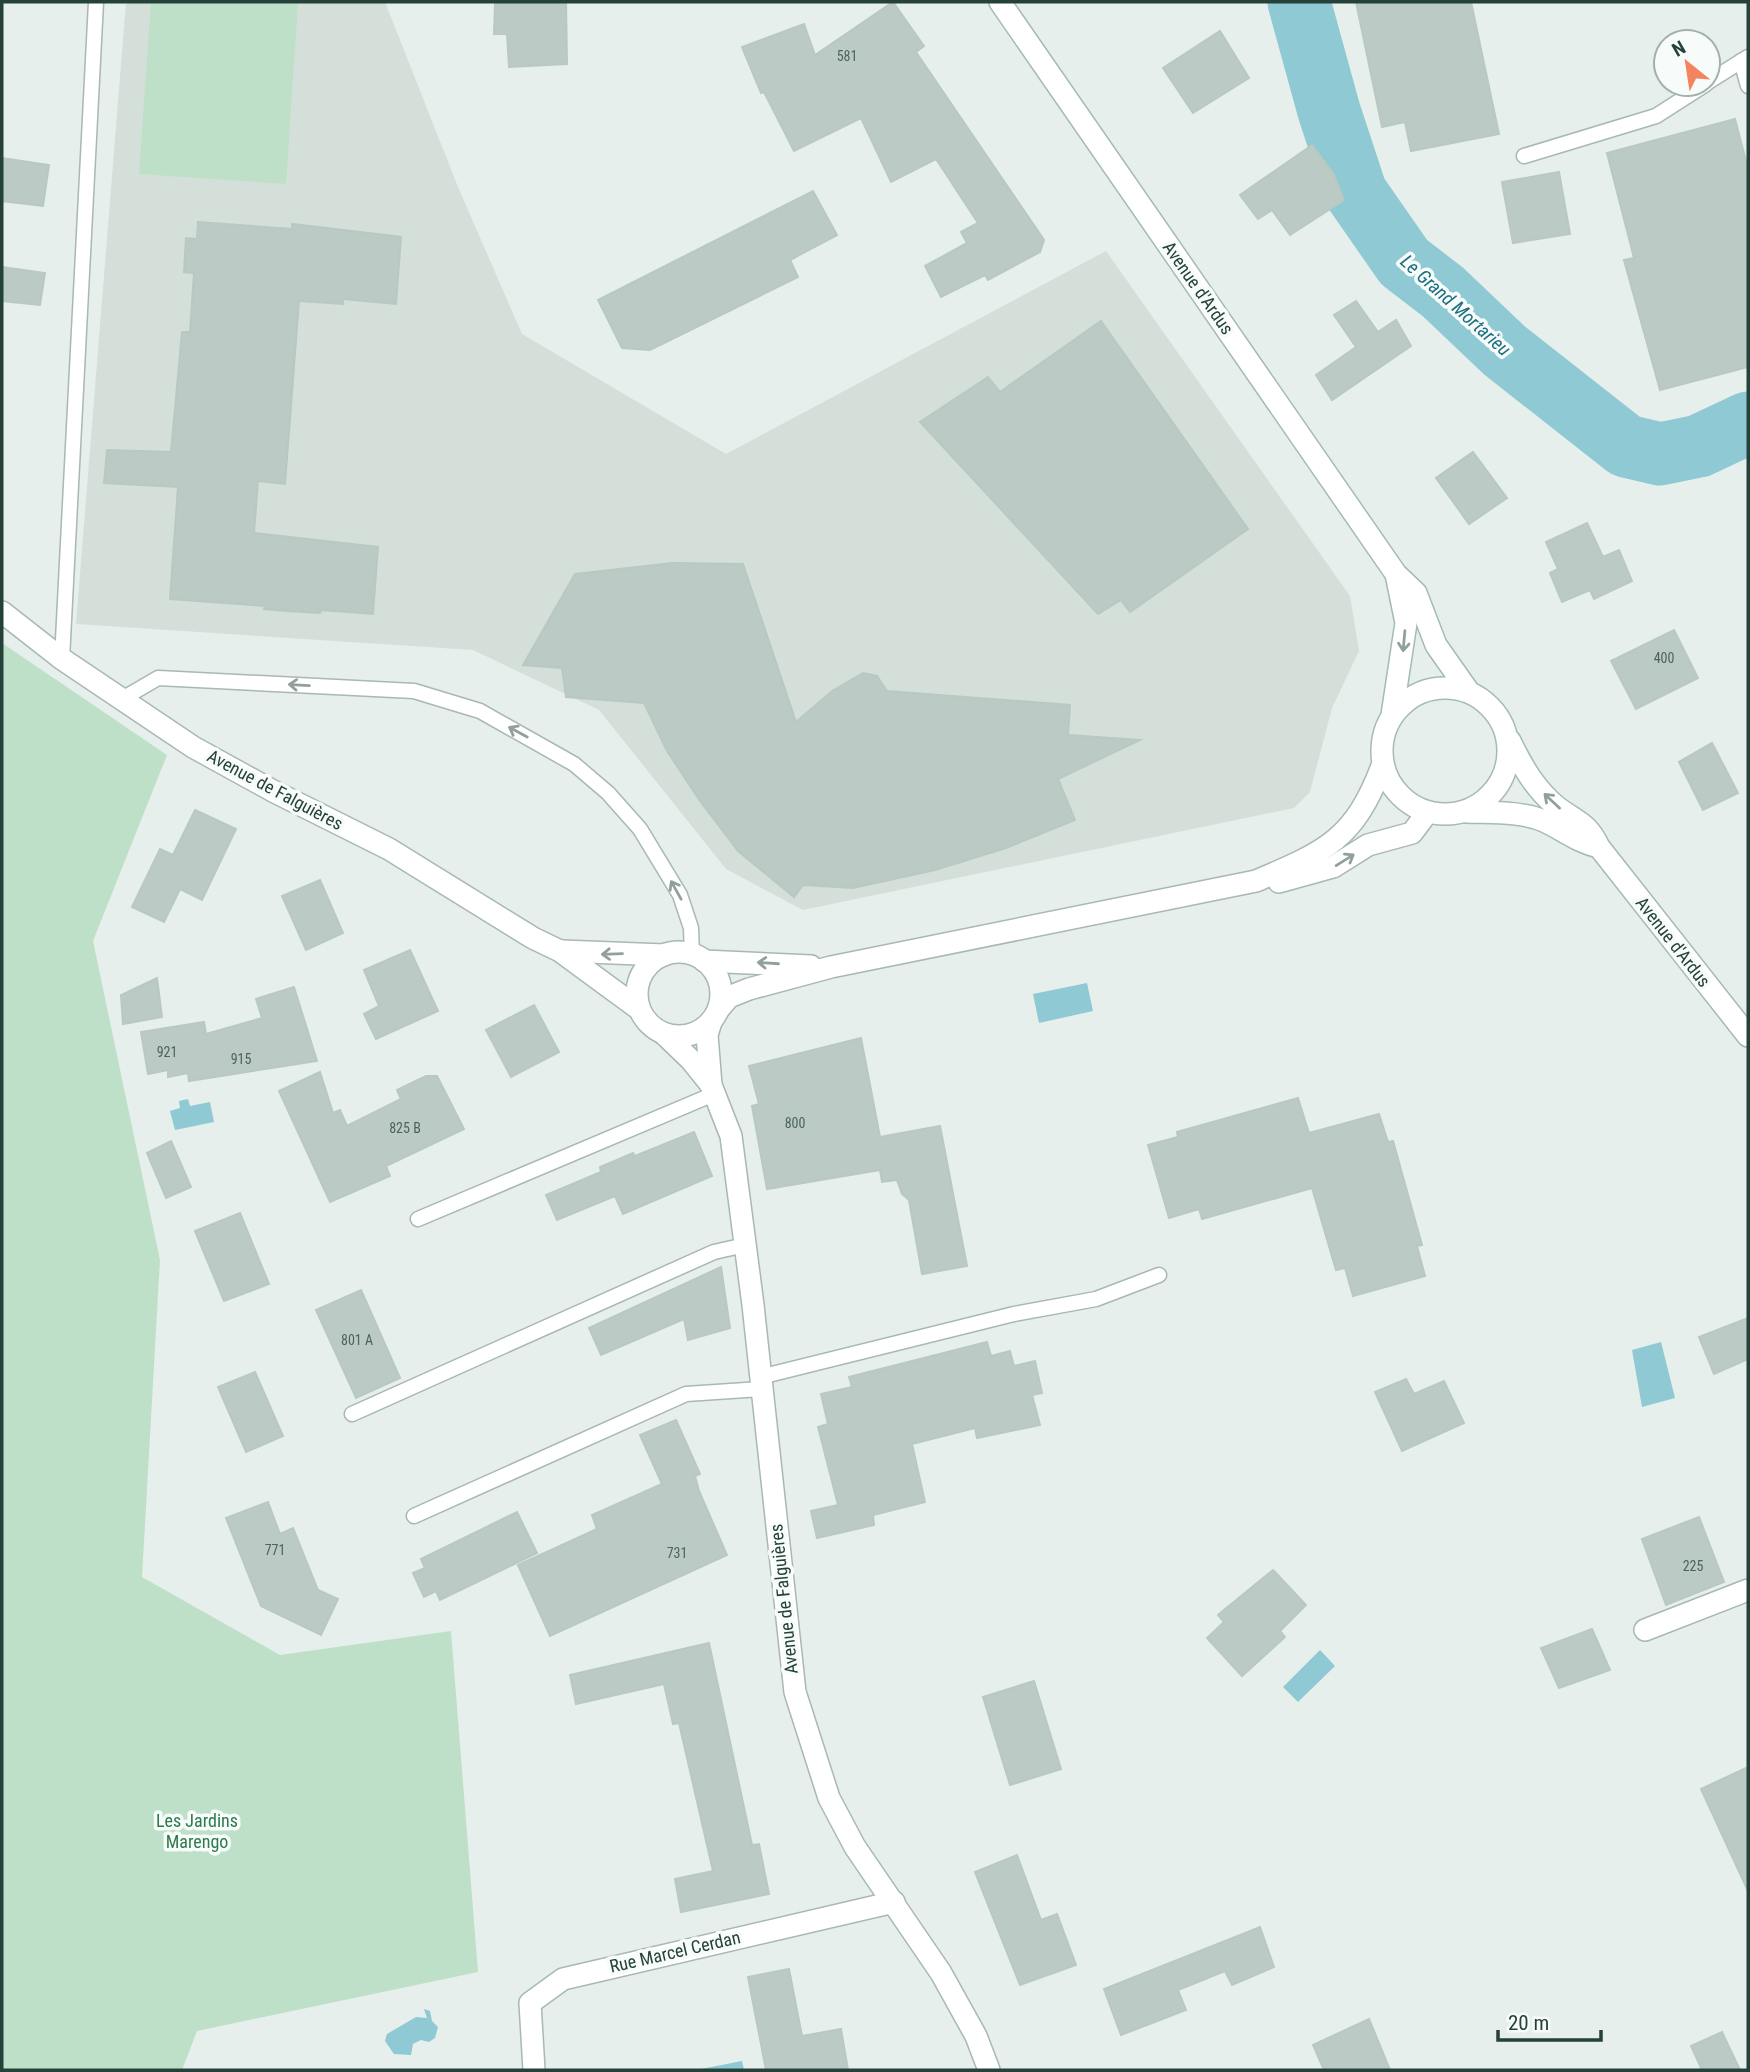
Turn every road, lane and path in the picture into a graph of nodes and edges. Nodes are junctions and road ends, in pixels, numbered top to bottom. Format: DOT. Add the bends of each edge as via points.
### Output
graph roads {
  1 [pos="96,2"];
  2 [pos="1000,2"];
  3 [pos="1745,59"];
  4 [pos="1722,74"];
  5 [pos="1748,86"];
  6 [pos="1684,98"];
  7 [pos="1524,156"];
  8 [pos="1396,574"];
  9 [pos="2,612"];
  10 [pos="62,659"];
  11 [pos="1469,692"];
  12 [pos="122,699"];
  13 [pos="1392,715"];
  14 [pos="1507,735"];
  15 [pos="1382,765"];
  16 [pos="1464,812"];
  17 [pos="1427,813"];
  18 [pos="1599,847"];
  19 [pos="1256,881"];
  20 [pos="560,951"];
  21 [pos="664,955"];
  22 [pos="698,958"];
  23 [pos="831,967"];
  24 [pos="639,1009"];
  25 [pos="714,1016"];
  26 [pos="664,1034"];
  27 [pos="1748,1036"];
  28 [pos="713,1089"];
  29 [pos="418,1219"];
  30 [pos="745,1245"];
  31 [pos="1159,1275"];
  32 [pos="761,1383"];
  33 [pos="352,1414"];
  34 [pos="414,1516"];
  35 [pos="1748,1590"];
  36 [pos="1646,1630"];
  37 [pos="894,1902"];
  38 [pos="534,2070"];
  39 [pos="989,2070"];
  1 -- 10 [label="lane"];
  2 -- 8 [label="street, Avenue d'Ardus"];
  3 -- 4 [label="lane"];
  3 -- 5 [label="lane"];
  6 -- 7 [label="lane" via="1656,116"];
  8 -- 11 [label="street, Avenue d'Ardus" via="1416,593 1436,645"];
  8 -- 13 [label="street, Avenue d'Ardus, one-way" via="1406,623"];
  9 -- 10 [label="street, Avenue de Falguières"];
  10 -- 12 [label="street, Avenue de Falguières"];
  11 -- 13 [label="street" via="1427,690 1408,699"];
  11 -- 14 [label="street" via="1486,702"];
  12 -- 20 [label="street, Avenue de Falguières" via="192,747 389,849"];
  22 -- 12 [label="lane, one-way" via="680,895 640,829 574,764 480,711 414,691 158,677"];
  13 -- 15 [label="street" via="1381,744"];
  14 -- 16 [label="street" via="1509,754 1496,790"];
  18 -- 14 [label="street, Avenue d'Ardus, one-way" via="1590,829 1556,806 1527,776"];
  15 -- 17 [label="street" via="1398,795"];
  15 -- 19 [label="street" via="1354,824 1317,853"];
  16 -- 17 [label="street"];
  16 -- 18 [label="street" via="1542,820 1579,843"];
  19 -- 17 [label="street, one-way" via="1282,882 1333,867 1368,845 1412,833"];
  18 -- 27 [label="street, Avenue d'Ardus"];
  19 -- 23 [label="street"];
  21 -- 20 [label="street, Avenue de Falguières, one-way"];
  20 -- 24 [label="street, Avenue de Falguières"];
  21 -- 22 [label="street"];
  21 -- 24 [label="street" via="644,971 637,996"];
  23 -- 22 [label="street, one-way"];
  22 -- 25 [label="street" via="719,984"];
  23 -- 25 [label="street" via="729,997"];
  24 -- 26 [label="street" via="653,1028"];
  25 -- 26 [label="street" via="689,1035"];
  25 -- 28 [label="street, Avenue de Falguières" via="707,1035"];
  26 -- 28 [label="street, Avenue de Falguières"];
  28 -- 29 [label="lane"];
  28 -- 30 [label="street, Avenue de Falguières" via="731,1136"];
  30 -- 32 [label="street, Avenue de Falguières"];
  30 -- 33 [label="lane" via="714,1252"];
  31 -- 32 [label="lane" via="1096,1299 1014,1314"];
  32 -- 34 [label="lane" via="686,1394"];
  32 -- 37 [label="street, Avenue de Falguières" via="794,1692 829,1798 855,1847"];
  35 -- 36 [label="street"];
  37 -- 38 [label="street, Rue Marcel Cerdan" via="563,1979 530,2003"];
  37 -- 39 [label="street, Avenue de Falguières" via="964,2015"];
}
